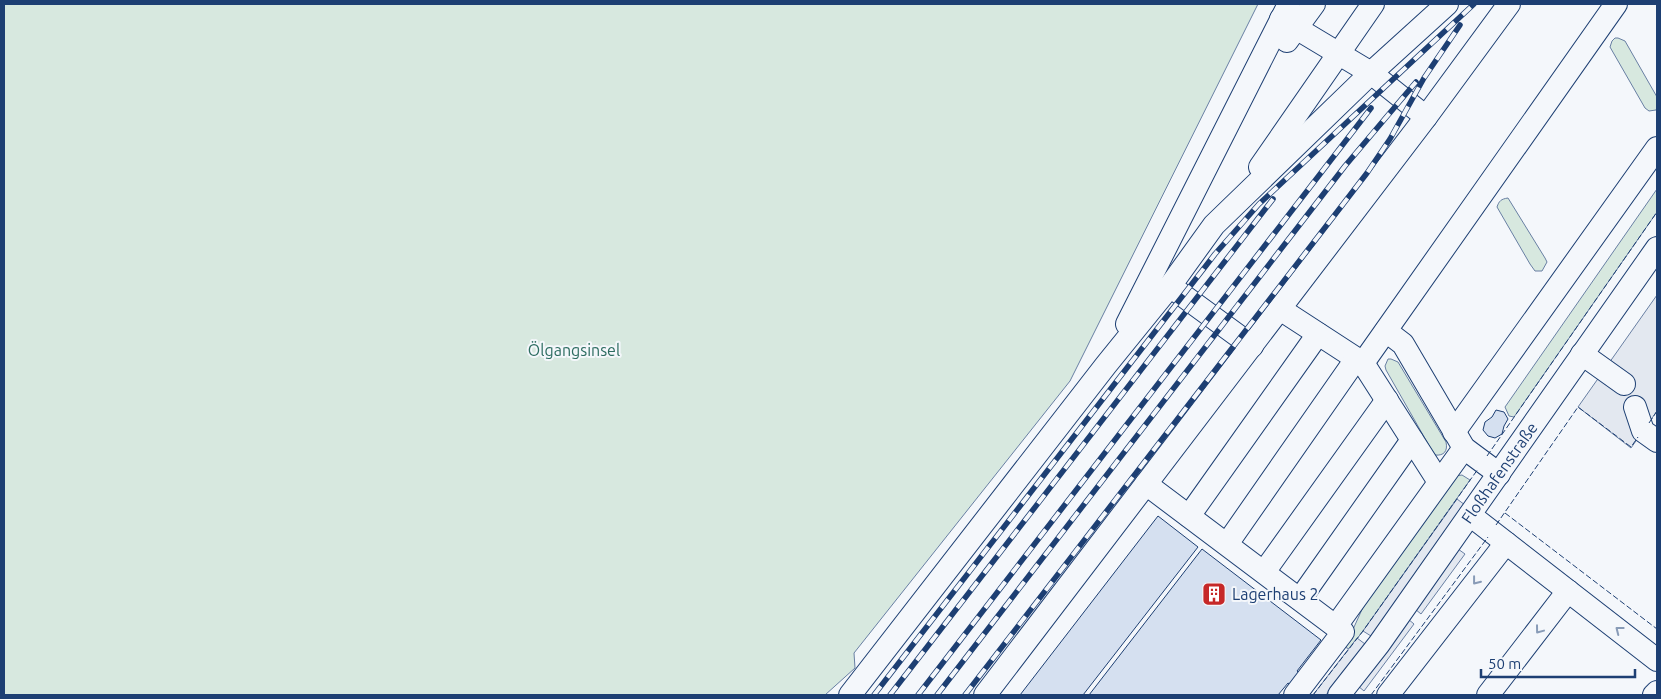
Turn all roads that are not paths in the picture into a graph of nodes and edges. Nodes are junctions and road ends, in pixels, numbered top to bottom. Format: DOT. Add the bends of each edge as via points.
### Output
graph roads {
  1 [pos="1314,4"];
  2 [pos="1373,4"];
  3 [pos="1427,4"];
  4 [pos="1447,4"];
  5 [pos="1509,4"];
  6 [pos="1616,4"];
  7 [pos="1289,17"];
  8 [pos="1393,53"];
  9 [pos="1339,54"];
  10 [pos="1371,73"];
  11 [pos="1426,117"];
  12 [pos="1657,148"];
  13 [pos="1229,211"];
  14 [pos="1657,248"];
  15 [pos="1170,286"];
  16 [pos="1280,310"];
  17 [pos="1386,331"];
  18 [pos="1318,334"];
  19 [pos="1252,346"];
  20 [pos="1582,354"];
  21 [pos="1359,361"];
  22 [pos="1106,365"];
  23 [pos="1624,384"];
  24 [pos="1386,400"];
  25 [pos="1635,407"];
  26 [pos="1412,440"];
  27 [pos="1459,440"];
  28 [pos="1657,441"];
  29 [pos="1499,474"];
  30 [pos="1440,482"];
  31 [pos="1146,484"];
  32 [pos="1470,515"];
  33 [pos="1189,516"];
  34 [pos="1506,543"];
  35 [pos="1227,544"];
  36 [pos="1264,572"];
  37 [pos="1568,591"];
  38 [pos="1300,599"];
  39 [pos="1336,626"];
  40 [pos="1657,660"];
  41 [pos="1657,692"];
  42 [pos="850,695"];
  43 [pos="985,695"];
  44 [pos="1295,695"];
  45 [pos="1339,695"];
  46 [pos="1388,695"];
  47 [pos="1488,695"];
  48 [pos="1654,695"];
  1 -- 7 [label="street"];
  2 -- 9 [label="street"];
  3 -- 8 [label="street"];
  4 -- 8 [label="street"];
  5 -- 11 [label="street"];
  6 -- 17 [label="street"];
  7 -- 9 [label="street"];
  7 -- 22 [label="street" via="1231,119"];
  8 -- 10 [label="street"];
  9 -- 10 [label="street"];
  9 -- 13 [label="street"];
  10 -- 11 [label="street"];
  10 -- 13 [label="street"];
  11 -- 16 [label="street"];
  12 -- 27 [label="street"];
  13 -- 15 [label="street" via="1214,225"];
  14 -- 20 [label="street, Floßhafenstraße"];
  15 -- 19 [label="street"];
  15 -- 22 [label="street"];
  16 -- 18 [label="street"];
  16 -- 19 [label="street"];
  17 -- 21 [label="street"];
  17 -- 27 [label="street" via="1403,344"];
  18 -- 21 [label="street"];
  18 -- 33 [label="street"];
  19 -- 31 [label="street"];
  20 -- 23 [label="street"];
  20 -- 29 [label="street, Floßhafenstraße"];
  21 -- 24 [label="street"];
  21 -- 35 [label="street"];
  22 -- 42 [label="street"];
  24 -- 26 [label="street"];
  24 -- 36 [label="street"];
  25 -- 28 [label="street" via="1643,431"];
  26 -- 30 [label="street"];
  26 -- 38 [label="street"];
  27 -- 29 [label="street"];
  27 -- 30 [label="street"];
  29 -- 32 [label="street, Floßhafenstraße"];
  30 -- 39 [label="street"];
  31 -- 33 [label="street"];
  31 -- 43 [label="street"];
  32 -- 34 [label="street"];
  32 -- 45 [label="street, Floßhafenstraße"];
  33 -- 35 [label="street"];
  34 -- 37 [label="street"];
  34 -- 46 [label="street, one-way"];
  35 -- 36 [label="street"];
  36 -- 38 [label="street"];
  40 -- 37 [label="street, one-way"];
  37 -- 47 [label="street, one-way"];
  38 -- 39 [label="street"];
  39 -- 44 [label="street" via="1344,632"];
  41 -- 48 [label="street"];
}
